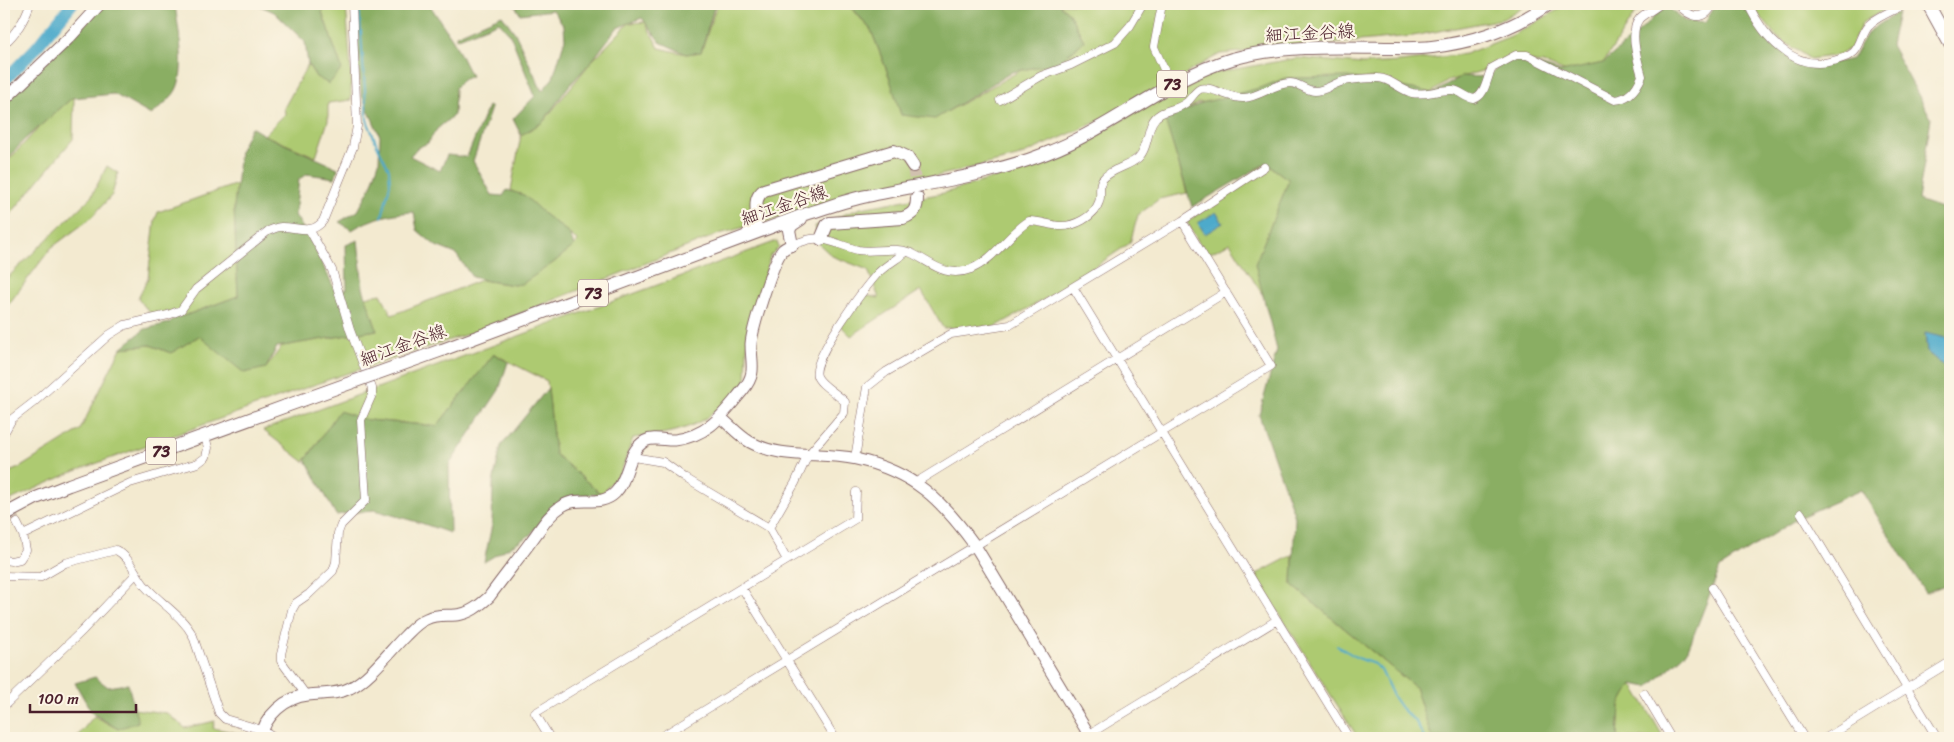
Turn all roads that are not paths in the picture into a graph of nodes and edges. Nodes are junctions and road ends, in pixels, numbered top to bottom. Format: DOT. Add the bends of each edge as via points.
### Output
graph roads {
  1 [pos="30,4"];
  2 [pos="100,4"];
  3 [pos="352,4"];
  4 [pos="1143,4"];
  5 [pos="1162,4"];
  6 [pos="1549,4"];
  7 [pos="1660,4"];
  8 [pos="1678,4"];
  9 [pos="1713,4"];
  10 [pos="1748,4"];
  11 [pos="1906,4"];
  12 [pos="1928,4"];
  13 [pos="4,44"];
  14 [pos="1950,44"];
  15 [pos="1171,85"];
  16 [pos="4,100"];
  17 [pos="1000,100"];
  18 [pos="913,166"];
  19 [pos="1264,167"];
  20 [pos="918,198"];
  21 [pos="806,214"];
  22 [pos="758,216"];
  23 [pos="1182,221"];
  24 [pos="783,222"];
  25 [pos="310,229"];
  26 [pos="764,230"];
  27 [pos="745,237"];
  28 [pos="821,239"];
  29 [pos="792,244"];
  30 [pos="906,252"];
  31 [pos="1073,287"];
  32 [pos="1226,292"];
  33 [pos="1117,359"];
  34 [pos="720,417"];
  35 [pos="1162,432"];
  36 [pos="4,433"];
  37 [pos="206,435"];
  38 [pos="808,455"];
  39 [pos="633,457"];
  40 [pos="854,458"];
  41 [pos="915,483"];
  42 [pos="856,492"];
  43 [pos="36,498"];
  44 [pos="4,507"];
  45 [pos="1801,513"];
  46 [pos="4,514"];
  47 [pos="17,523"];
  48 [pos="769,528"];
  49 [pos="23,535"];
  50 [pos="976,547"];
  51 [pos="4,560"];
  52 [pos="787,560"];
  53 [pos="136,574"];
  54 [pos="4,576"];
  55 [pos="742,588"];
  56 [pos="1712,588"];
  57 [pos="1277,620"];
  58 [pos="788,661"];
  59 [pos="1950,662"];
  60 [pos="1907,689"];
  61 [pos="1644,693"];
  62 [pos="306,695"];
  63 [pos="4,706"];
  64 [pos="262,734"];
  65 [pos="1088,737"];
  66 [pos="274,738"];
  67 [pos="550,738"];
  68 [pos="660,738"];
  69 [pos="835,738"];
  70 [pos="1349,738"];
  71 [pos="1671,738"];
  72 [pos="1804,738"];
  73 [pos="1826,738"];
  74 [pos="1937,738"];
  1 -- 13 [label="street" via="17,32"];
  2 -- 16 [label="street"];
  3 -- 25 [label="street" via="357,126 328,212 318,227"];
  4 -- 17 [label="street" via="1115,43 1041,76"];
  5 -- 15 [label="street" via="1154,48"];
  6 -- 15 [label="main road, 細江金谷線 / 73" via="1515,25 1467,41 1431,48 1268,50 1231,59"];
  7 -- 30 [label="street" via="1640,18 1635,29 1636,56 1642,76 1634,92 1621,99 1615,100 1528,55 1516,55 1492,68 1484,92 1474,99 1454,90 1422,94 1410,92 1379,78 1345,81 1317,91 1294,83 1282,84 1245,98 1206,88 1198,90 1188,102 1158,115 1138,158 1102,180 1100,201 1086,218 1059,226 1030,221 1018,228 991,256 962,271 933,266"];
  8 -- 9 [label="street" via="1686,13 1699,16 1706,14"];
  10 -- 11 [label="street" via="1774,44 1796,58 1813,63 1829,62 1855,52 1869,24"];
  12 -- 14 [label="main road"];
  15 -- 21 [label="main road, 細江金谷線 / 73" via="1087,134 1047,153 1006,167 864,196"];
  18 -- 22 [label="main road" via="908,157 894,151 764,190 758,194 756,202"];
  19 -- 23 [label="street"];
  20 -- 28 [label="main road" via="917,207 909,216 830,223"];
  21 -- 24 [label="main road, 細江金谷線 / 73"];
  21 -- 29 [label="main road" via="788,230"];
  22 -- 24 [label="main road" via="764,222"];
  22 -- 27 [label="main road" via="756,224"];
  23 -- 31 [label="street"];
  23 -- 32 [label="street"];
  24 -- 26 [label="main road, 細江金谷線 / 73"];
  25 -- 36 [label="street" via="279,227 268,231 196,289 181,310 126,325 109,335 12,419"];
  25 -- 62 [label="street" via="332,270 372,395 361,420 366,500 341,525 333,571 292,610 281,654 281,661"];
  26 -- 27 [label="main road, 細江金谷線 / 73"];
  26 -- 29 [label="main road" via="784,234"];
  27 -- 37 [label="main road, 細江金谷線 / 73, bridge"];
  28 -- 29 [label="street"];
  28 -- 30 [label="street" via="859,250"];
  29 -- 34 [label="street" via="782,251 774,268 754,326 750,382"];
  30 -- 38 [label="street" via="878,273 820,356 816,374 845,402 844,413"];
  31 -- 33 [label="street"];
  31 -- 40 [label="street" via="1010,325 951,334 886,372 867,387"];
  32 -- 33 [label="street"];
  32 -- 35 [label="street" via="1271,366"];
  33 -- 35 [label="street"];
  33 -- 41 [label="street"];
  34 -- 38 [label="street" via="750,442 774,450"];
  34 -- 39 [label="street" via="708,428 688,438 646,441 637,448"];
  35 -- 50 [label="street"];
  35 -- 57 [label="street"];
  37 -- 43 [label="main road, 細江金谷線 / 73"];
  37 -- 49 [label="street" via="206,457 198,463 130,483"];
  38 -- 40 [label="street"];
  38 -- 48 [label="street"];
  39 -- 48 [label="street" via="663,462"];
  39 -- 62 [label="street" via="616,492 603,500 573,501 562,505 548,518 481,605 458,615 437,615 425,619 350,688 335,693"];
  40 -- 41 [label="street" via="882,466"];
  41 -- 50 [label="street" via="935,497"];
  42 -- 52 [label="street" via="855,519"];
  43 -- 44 [label="main road, 細江金谷線 / 73"];
  43 -- 46 [label="main road, 細江金谷線 / 73"];
  45 -- 60 [label="street"];
  47 -- 49 [label="street"];
  48 -- 52 [label="street"];
  49 -- 51 [label="street" via="26,550 20,559"];
  50 -- 58 [label="street"];
  50 -- 65 [label="street"];
  52 -- 55 [label="street"];
  53 -- 54 [label="street" via="124,554 116,550 65,563 40,577"];
  53 -- 63 [label="street"];
  53 -- 64 [label="street" via="188,626 219,713 225,719"];
  55 -- 58 [label="street"];
  55 -- 67 [label="street" via="535,713"];
  56 -- 72 [label="street"];
  57 -- 65 [label="street"];
  57 -- 70 [label="street"];
  58 -- 68 [label="street"];
  58 -- 69 [label="street"];
  59 -- 60 [label="street"];
  60 -- 73 [label="street"];
  60 -- 74 [label="street"];
  61 -- 71 [label="street"];
  62 -- 64 [label="street" via="279,708"];
  64 -- 66 [label="street"];
}
